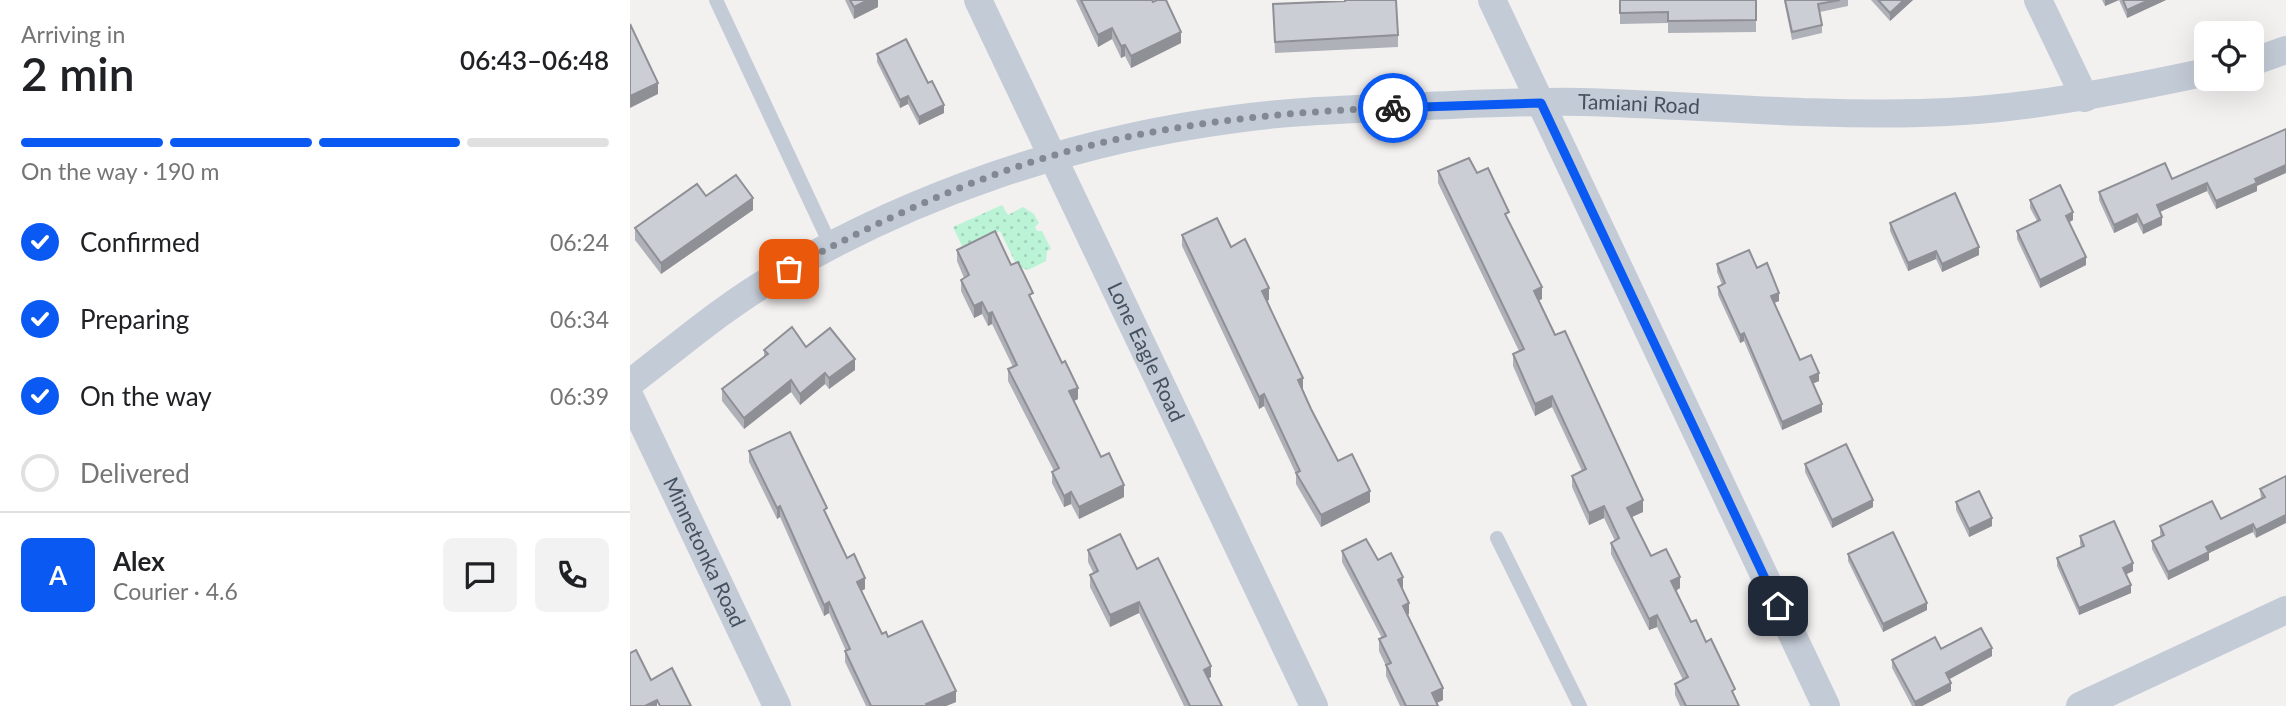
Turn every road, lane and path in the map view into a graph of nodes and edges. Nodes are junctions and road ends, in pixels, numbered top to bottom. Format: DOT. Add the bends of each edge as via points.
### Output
graph roads {
  1 [pos="716,0"];
  2 [pos="978,0"];
  3 [pos="1492,0"];
  4 [pos="2038,0"];
  5 [pos="2286,50"];
  6 [pos="2264,58"];
  7 [pos="2194,75"];
  8 [pos="2085,98"];
  9 [pos="1541,103"];
  10 [pos="1051,156"];
  11 [pos="831,246"];
  12 [pos="630,383"];
  13 [pos="630,397"];
  14 [pos="1497,538"];
  15 [pos="2286,610"];
  16 [pos="777,706"];
  17 [pos="1314,706"];
  18 [pos="1580,706"];
  19 [pos="1825,706"];
  20 [pos="2080,706"];
  1 -- 11 [label="lane"];
  2 -- 10 [label="street, Lone Eagle Road"];
  3 -- 9 [label="street"];
  4 -- 8 [label="street"];
  5 -- 6 [label="street"];
  7 -- 8 [label="street, Tamiani Road"];
  8 -- 9 [label="street, Tamiani Road" via="1925,113"];
  9 -- 10 [label="street, Tamiani Road" via="1331,110 1235,119"];
  9 -- 19 [label="street"];
  10 -- 11 [label="street, Tamiani Road" via="950,192"];
  10 -- 17 [label="street, Lone Eagle Road"];
  11 -- 12 [label="street, Tamiani Road" via="767,281"];
  13 -- 16 [label="street, Minnetonka Road"];
  14 -- 18 [label="lane"];
  15 -- 20 [label="street"];
}
